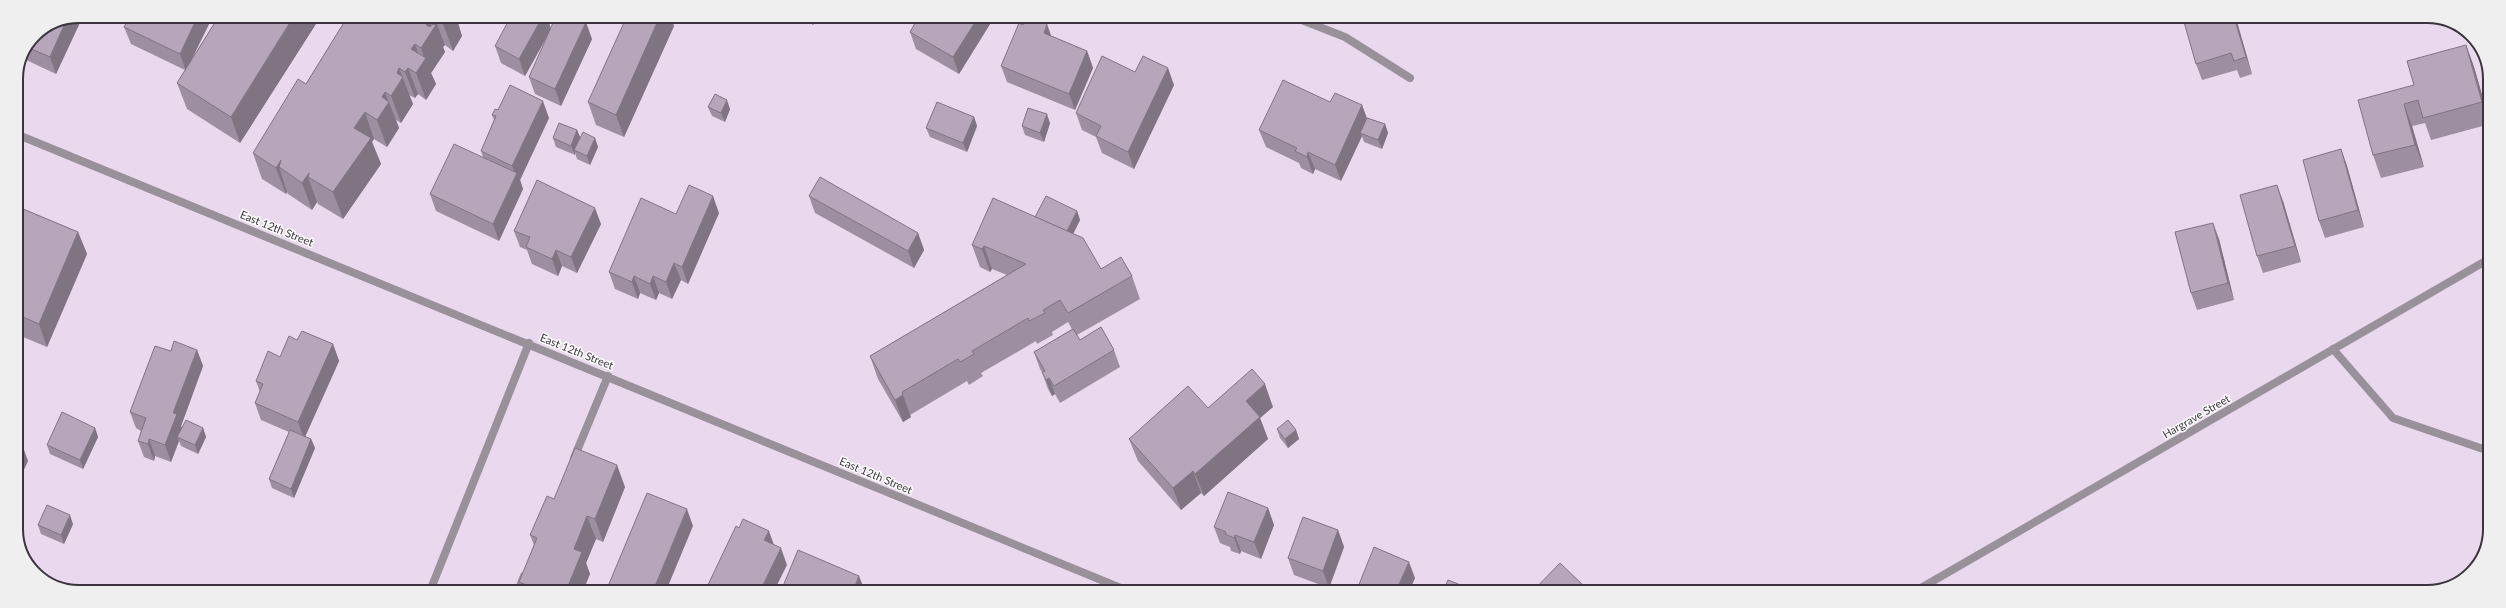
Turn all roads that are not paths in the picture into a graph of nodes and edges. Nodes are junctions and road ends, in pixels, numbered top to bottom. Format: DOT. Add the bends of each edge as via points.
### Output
graph roads {
  1 [pos="1309,23"];
  2 [pos="1410,78"];
  3 [pos="23,137"];
  4 [pos="2483,262"];
  5 [pos="529,343"];
  6 [pos="2333,349"];
  7 [pos="608,376"];
  8 [pos="2483,449"];
  9 [pos="572,464"];
  10 [pos="527,570"];
  11 [pos="432,585"];
  12 [pos="521,585"];
  13 [pos="1113,585"];
  14 [pos="1926,585"];
  1 -- 2 [label="street" via="1345,37"];
  3 -- 5 [label="street, East 12th Street"];
  4 -- 6 [label="street, Hargrave Street"];
  5 -- 7 [label="street, East 12th Street"];
  5 -- 11 [label="street"];
  6 -- 8 [label="street" via="2393,418"];
  6 -- 14 [label="street, Hargrave Street"];
  7 -- 9 [label="street"];
  7 -- 13 [label="street, East 12th Street"];
  10 -- 12 [label="street"];
}
